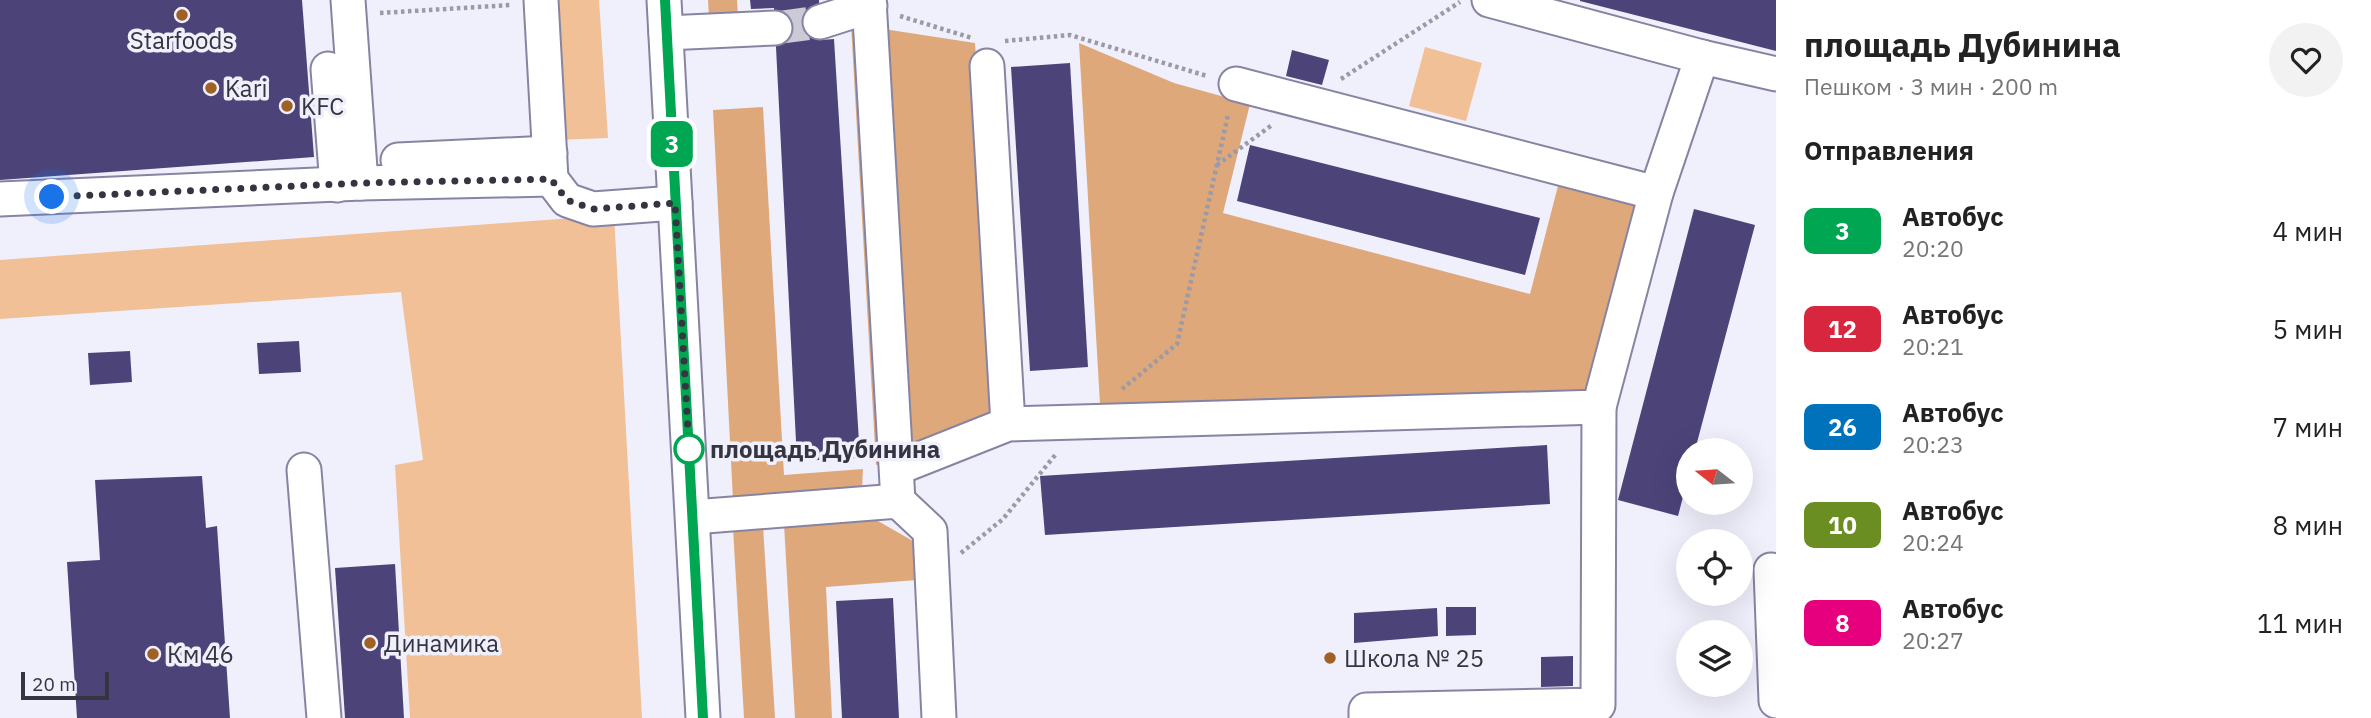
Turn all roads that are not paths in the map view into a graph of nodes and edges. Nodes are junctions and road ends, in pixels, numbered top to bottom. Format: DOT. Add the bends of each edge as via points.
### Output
graph roads {
  1 [pos="664,0"];
  2 [pos="1489,0"];
  3 [pos="541,1"];
  4 [pos="869,3"];
  5 [pos="349,7"];
  6 [pos="820,22"];
  7 [pos="775,28"];
  8 [pos="666,33"];
  9 [pos="986,49"];
  10 [pos="1702,57"];
  11 [pos="328,69"];
  12 [pos="1776,74"];
  13 [pos="1236,84"];
  14 [pos="550,166"];
  15 [pos="348,173"];
  16 [pos="1656,193"];
  17 [pos="0,199"];
  18 [pos="675,203"];
  19 [pos="1599,407"];
  20 [pos="1008,424"];
  21 [pos="304,470"];
  22 [pos="897,484"];
  23 [pos="693,517"];
  24 [pos="1776,572"];
  25 [pos="1776,701"];
  26 [pos="324,718"];
  27 [pos="703,718"];
  28 [pos="939,718"];
  29 [pos="1366,718"];
  1 -- 8 [label="street"];
  2 -- 10 [label="street"];
  3 -- 14 [label="street"];
  4 -- 6 [label="street"];
  4 -- 22 [label="street"];
  5 -- 15 [label="street"];
  7 -- 8 [label="street"];
  8 -- 18 [label="street"];
  9 -- 20 [label="street"];
  10 -- 12 [label="street"];
  10 -- 16 [label="street"];
  11 -- 15 [label="street"];
  13 -- 16 [label="street"];
  14 -- 15 [label="street"];
  14 -- 18 [label="street" via="567,200 593,209"];
  15 -- 17 [label="street"];
  16 -- 19 [label="street"];
  18 -- 23 [label="street"];
  19 -- 20 [label="street"];
  19 -- 29 [label="street" via="1598,705 1366,710"];
  20 -- 22 [label="street"];
  21 -- 26 [label="street"];
  22 -- 23 [label="street"];
  22 -- 28 [label="street" via="930,531"];
  23 -- 27 [label="street"];
  24 -- 25 [label="street" via="1771,570"];
}
